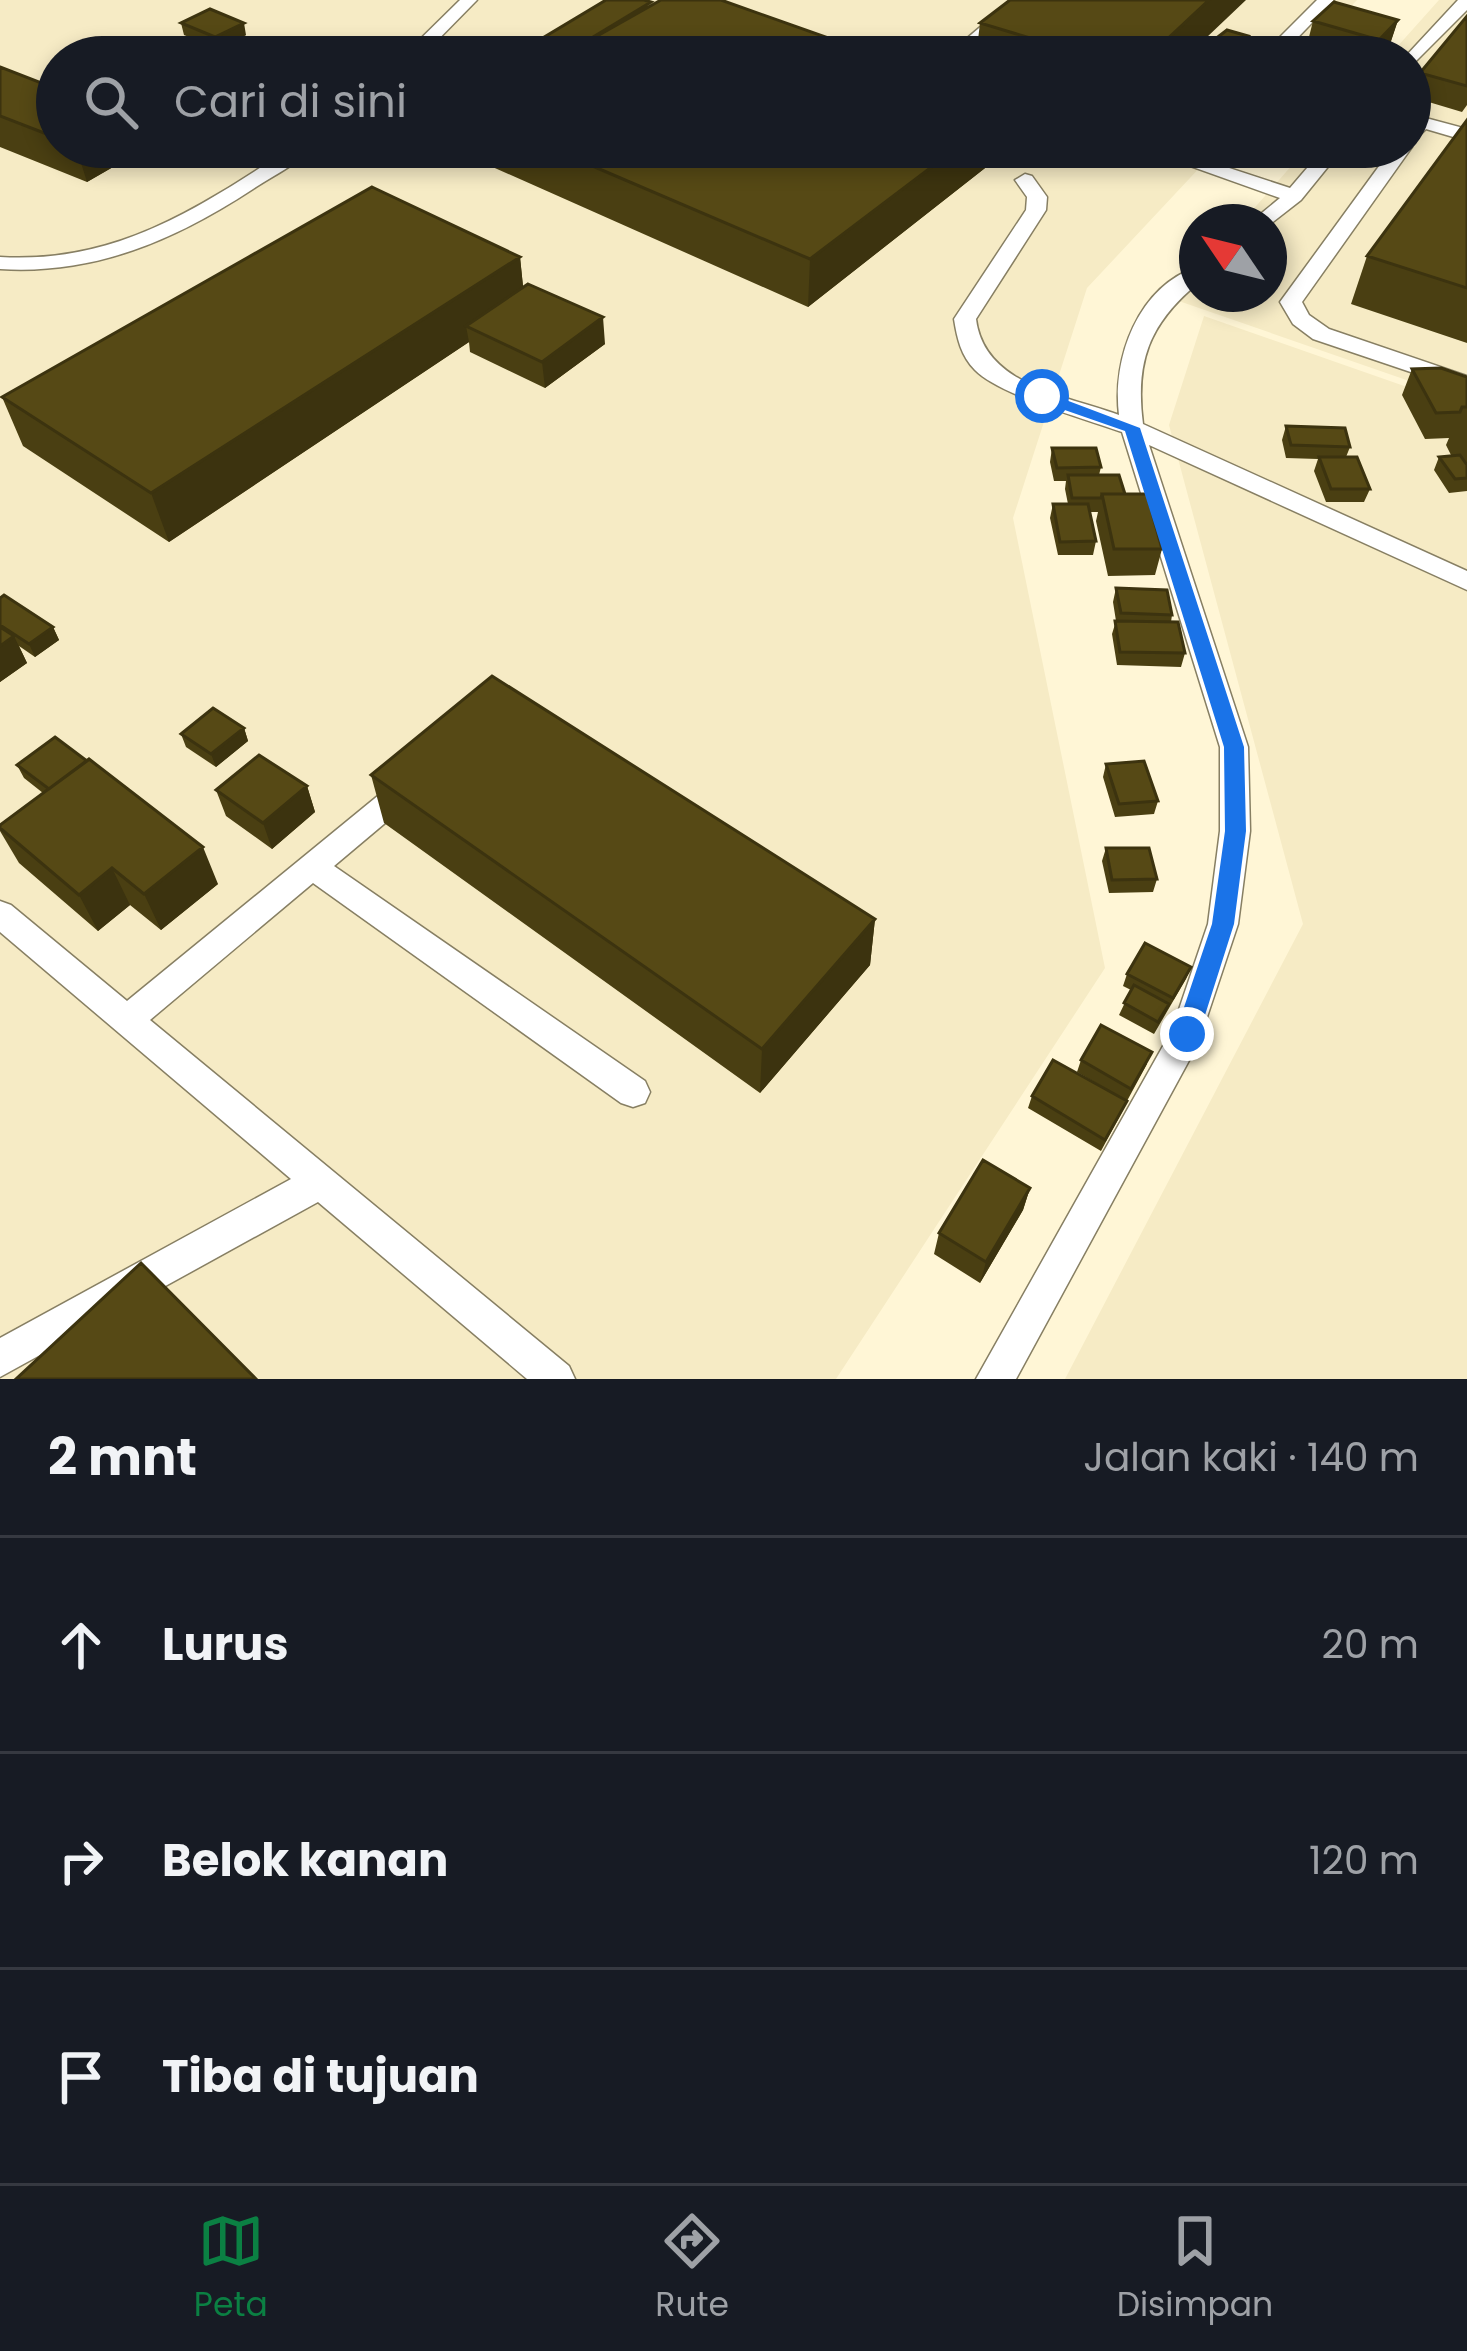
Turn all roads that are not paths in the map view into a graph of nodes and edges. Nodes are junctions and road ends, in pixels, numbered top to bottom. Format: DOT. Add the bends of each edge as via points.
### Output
graph roads {
  1 [pos="469,0"];
  2 [pos="1022,0"];
  3 [pos="1326,0"];
  4 [pos="1467,0"];
  5 [pos="432,36"];
  6 [pos="979,36"];
  7 [pos="1290,36"];
  8 [pos="1431,39"];
  9 [pos="1431,125"];
  10 [pos="1467,135"];
  11 [pos="269,168"];
  12 [pos="1218,168"];
  13 [pos="1317,168"];
  14 [pos="1388,168"];
  15 [pos="1025,180"];
  16 [pos="1294,196"];
  17 [pos="1284,204"];
  18 [pos="0,263"];
  19 [pos="1179,287"];
  20 [pos="1467,383"];
  21 [pos="1132,428"];
  22 [pos="1467,581"];
  23 [pos="421,777"];
  24 [pos="312,866"];
  25 [pos="0,914"];
  26 [pos="127,1020"];
  27 [pos="633,1092"];
  28 [pos="320,1182"];
  29 [pos="0,1358"];
  30 [pos="556,1379"];
  31 [pos="995,1379"];
  1 -- 5 [label="lane"];
  2 -- 6 [label="lane"];
  3 -- 7 [label="lane"];
  4 -- 8 [label="lane"];
  9 -- 10 [label="lane"];
  11 -- 18 [label="lane" via="105,256 53,266"];
  12 -- 16 [label="lane"];
  13 -- 16 [label="lane"];
  14 -- 20 [label="lane" via="1291,302 1321,334"];
  15 -- 21 [label="lane" via="1036,210 965,319 968,343 1000,379"];
  16 -- 17 [label="lane"];
  19 -- 21 [label="lane" via="1126,357"];
  21 -- 22 [label="lane"];
  21 -- 31 [label="lane" via="1234,747 1235,831 1223,924 1187,1034"];
  23 -- 24 [label="lane"];
  24 -- 26 [label="lane"];
  24 -- 27 [label="lane"];
  25 -- 26 [label="lane"];
  26 -- 28 [label="lane"];
  28 -- 29 [label="lane"];
  28 -- 30 [label="lane"];
}
